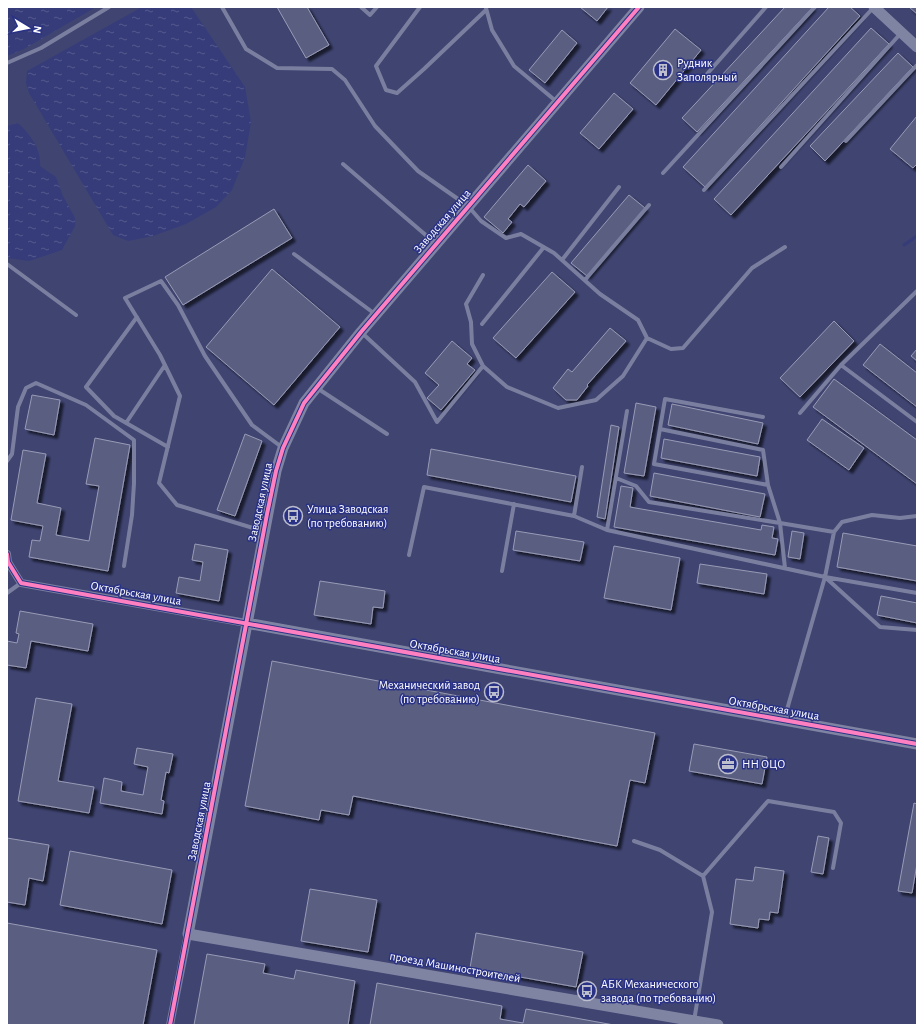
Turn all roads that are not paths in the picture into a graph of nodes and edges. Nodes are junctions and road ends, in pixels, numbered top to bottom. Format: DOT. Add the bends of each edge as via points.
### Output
graph roads {
  1 [pos="109,7"];
  2 [pos="222,7"];
  3 [pos="361,7"];
  4 [pos="377,7"];
  5 [pos="420,7"];
  6 [pos="639,7"];
  7 [pos="766,7"];
  8 [pos="815,7"];
  9 [pos="486,8"];
  10 [pos="877,8"];
  11 [pos="901,33"];
  12 [pos="917,47"];
  13 [pos="7,63"];
  14 [pos="917,65"];
  15 [pos="707,74"];
  16 [pos="558,102"];
  17 [pos="846,142"];
  18 [pos="343,164"];
  19 [pos="781,166"];
  20 [pos="663,173"];
  21 [pos="619,186"];
  22 [pos="704,190"];
  23 [pos="649,205"];
  24 [pos="468,206"];
  25 [pos="436,243"];
  26 [pos="544,247"];
  27 [pos="786,247"];
  28 [pos="294,254"];
  29 [pos="562,260"];
  30 [pos="7,264"];
  31 [pos="483,275"];
  32 [pos="585,280"];
  33 [pos="917,291"];
  34 [pos="376,314"];
  35 [pos="76,315"];
  36 [pos="137,316"];
  37 [pos="482,324"];
  38 [pos="361,332"];
  39 [pos="647,338"];
  40 [pos="165,365"];
  41 [pos="841,365"];
  42 [pos="484,366"];
  43 [pos="317,387"];
  44 [pos="627,411"];
  45 [pos="800,413"];
  46 [pos="763,417"];
  47 [pos="917,422"];
  48 [pos="126,423"];
  49 [pos="660,429"];
  50 [pos="387,434"];
  51 [pos="168,447"];
  52 [pos="283,448"];
  53 [pos="7,461"];
  54 [pos="582,467"];
  55 [pos="616,478"];
  56 [pos="768,485"];
  57 [pos="514,504"];
  58 [pos="574,516"];
  59 [pos="917,516"];
  60 [pos="780,523"];
  61 [pos="607,530"];
  62 [pos="264,531"];
  63 [pos="834,532"];
  64 [pos="7,554"];
  65 [pos="409,555"];
  66 [pos="124,566"];
  67 [pos="785,568"];
  68 [pos="502,571"];
  69 [pos="825,577"];
  70 [pos="21,583"];
  71 [pos="917,593"];
  72 [pos="7,594"];
  73 [pos="246,623"];
  74 [pos="917,630"];
  75 [pos="784,720"];
  76 [pos="917,744"];
  77 [pos="634,841"];
  78 [pos="833,868"];
  79 [pos="703,876"];
  80 [pos="188,934"];
  81 [pos="694,1021"];
  82 [pos="170,1025"];
  83 [pos="718,1025"];
  1 -- 13 [label="lane" via="41,48"];
  2 -- 24 [label="lane" via="246,49 277,68 332,69 345,80 375,126 418,171"];
  3 -- 4 [label="lane" via="370,15"];
  5 -- 9 [label="lane" via="376,66 386,90 397,93"];
  6 -- 16 [label="street, Заводская улица"];
  7 -- 15 [label="lane"];
  8 -- 20 [label="lane"];
  9 -- 16 [label="lane" via="492,30 514,66"];
  10 -- 11 [label="street"];
  10 -- 22 [label="lane"];
  11 -- 12 [label="street"];
  11 -- 19 [label="lane"];
  14 -- 17 [label="lane"];
  16 -- 24 [label="street, Заводская улица"];
  18 -- 25 [label="lane"];
  21 -- 29 [label="lane"];
  23 -- 32 [label="lane"];
  24 -- 25 [label="street, Заводская улица"];
  24 -- 26 [label="lane" via="481,221 506,238 521,234"];
  25 -- 34 [label="street, Заводская улица"];
  26 -- 29 [label="lane"];
  26 -- 37 [label="lane"];
  27 -- 39 [label="lane" via="752,268 682,348 671,349"];
  28 -- 34 [label="lane"];
  29 -- 32 [label="lane"];
  30 -- 35 [label="lane"];
  31 -- 42 [label="lane" via="466,304 471,322 472,344"];
  32 -- 39 [label="lane" via="600,294 638,320"];
  33 -- 41 [label="lane"];
  34 -- 38 [label="street, Заводская улица"];
  36 -- 40 [label="lane"];
  36 -- 48 [label="lane" via="86,387 114,416"];
  36 -- 52 [label="lane" via="126,298 161,281 178,305 205,356 252,424"];
  38 -- 42 [label="lane" via="415,382 437,422"];
  38 -- 43 [label="street, Заводская улица"];
  39 -- 42 [label="lane" via="623,376 596,400 558,408 507,387"];
  40 -- 48 [label="lane"];
  40 -- 51 [label="lane" via="180,396"];
  41 -- 45 [label="lane"];
  41 -- 47 [label="lane"];
  43 -- 50 [label="lane"];
  43 -- 52 [label="street, Заводская улица" via="304,403"];
  44 -- 55 [label="lane"];
  46 -- 49 [label="lane" via="665,399"];
  48 -- 51 [label="lane"];
  49 -- 56 [label="lane" via="763,450"];
  49 -- 56 [label="lane" via="654,464"];
  51 -- 62 [label="lane" via="159,483 177,505"];
  52 -- 62 [label="street, Заводская улица"];
  53 -- 66 [label="lane" via="12,454 18,407 26,388 36,383 86,405 134,440 132,515"];
  54 -- 58 [label="lane"];
  55 -- 60 [label="lane" via="636,486 649,502"];
  55 -- 61 [label="lane"];
  56 -- 60 [label="lane"];
  57 -- 58 [label="lane"];
  57 -- 65 [label="lane" via="424,488"];
  57 -- 68 [label="lane"];
  58 -- 61 [label="lane"];
  59 -- 63 [label="lane" via="900,518 872,515 842,522"];
  60 -- 63 [label="lane"];
  60 -- 67 [label="lane"];
  61 -- 67 [label="lane"];
  62 -- 73 [label="street, Заводская улица"];
  63 -- 69 [label="lane"];
  64 -- 70 [label="street" via="8,562"];
  67 -- 69 [label="lane"];
  69 -- 71 [label="lane"];
  69 -- 74 [label="lane" via="880,627"];
  69 -- 75 [label="lane"];
  70 -- 72 [label="lane"];
  70 -- 73 [label="street, Октябрьская улица"];
  73 -- 75 [label="street, Октябрьская улица"];
  73 -- 80 [label="street, Заводская улица"];
  75 -- 76 [label="street, Октябрьская улица"];
  77 -- 79 [label="lane" via="660,850"];
  78 -- 79 [label="lane" via="841,823 834,812 768,801"];
  79 -- 81 [label="lane" via="712,912"];
  80 -- 81 [label="street, проезд Машиностроителей"];
  80 -- 82 [label="street, Заводская улица"];
  81 -- 83 [label="street, проезд Машиностроителей"];
}
